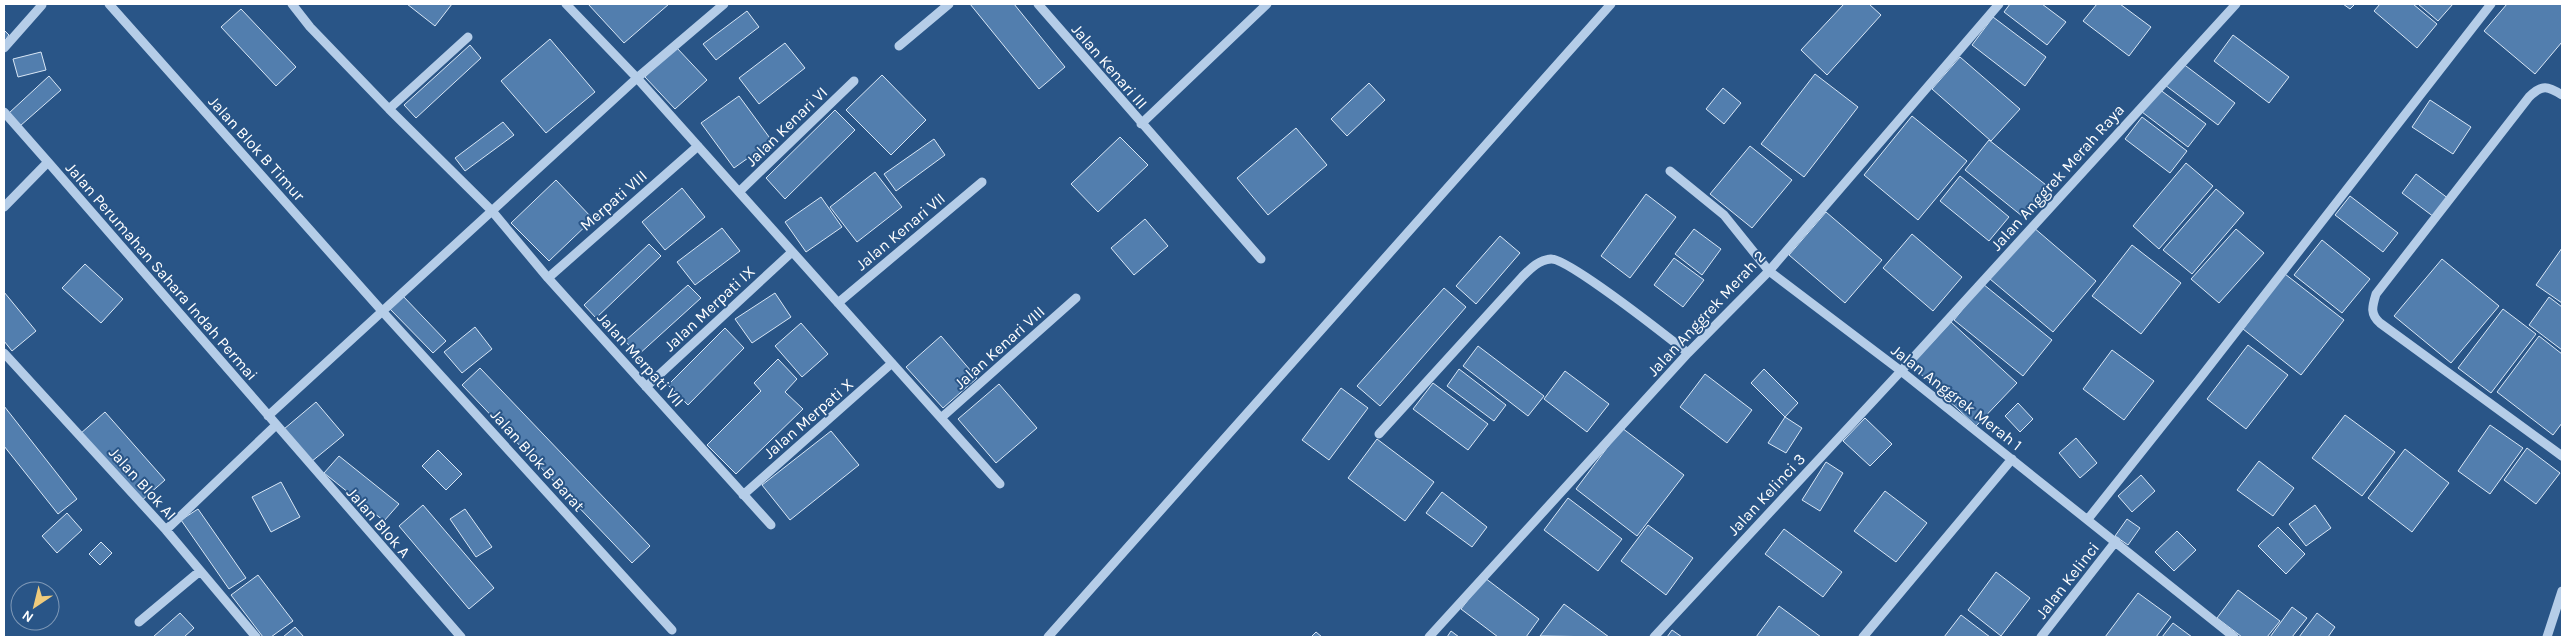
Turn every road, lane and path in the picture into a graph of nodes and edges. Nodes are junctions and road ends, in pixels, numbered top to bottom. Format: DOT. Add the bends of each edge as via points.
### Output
graph roads {
  1 [pos="42,4"];
  2 [pos="109,4"];
  3 [pos="292,4"];
  4 [pos="566,4"];
  5 [pos="724,4"];
  6 [pos="948,4"];
  7 [pos="1038,4"];
  8 [pos="1267,4"];
  9 [pos="1611,4"];
  10 [pos="1999,4"];
  11 [pos="2236,4"];
  12 [pos="2491,4"];
  13 [pos="468,36"];
  14 [pos="899,46"];
  15 [pos="4,48"];
  16 [pos="637,78"];
  17 [pos="854,81"];
  18 [pos="2562,95"];
  19 [pos="389,109"];
  20 [pos="4,112"];
  21 [pos="1141,124"];
  22 [pos="698,146"];
  23 [pos="48,162"];
  24 [pos="1670,171"];
  25 [pos="982,182"];
  26 [pos="739,192"];
  27 [pos="4,207"];
  28 [pos="492,211"];
  29 [pos="792,252"];
  30 [pos="1261,259"];
  31 [pos="1768,270"];
  32 [pos="548,278"];
  33 [pos="1076,298"];
  34 [pos="838,303"];
  35 [pos="382,311"];
  36 [pos="4,353"];
  37 [pos="1688,353"];
  38 [pos="892,363"];
  39 [pos="1901,371"];
  40 [pos="646,387"];
  41 [pos="268,416"];
  42 [pos="942,418"];
  43 [pos="275,426"];
  44 [pos="1379,434"];
  45 [pos="2562,456"];
  46 [pos="2012,459"];
  47 [pos="1000,484"];
  48 [pos="743,495"];
  49 [pos="2088,519"];
  50 [pos="771,525"];
  51 [pos="166,530"];
  52 [pos="2116,541"];
  53 [pos="200,571"];
  54 [pos="2562,591"];
  55 [pos="139,622"];
  56 [pos="672,630"];
  57 [pos="256,637"];
  58 [pos="461,637"];
  59 [pos="1048,637"];
  60 [pos="1428,637"];
  61 [pos="1654,637"];
  62 [pos="1864,637"];
  63 [pos="2041,637"];
  64 [pos="2234,637"];
  65 [pos="2547,637"];
  1 -- 15 [label="street"];
  2 -- 35 [label="street, Jalan Blok B Timur"];
  3 -- 19 [label="street, Jalan Merpati VII"];
  4 -- 16 [label="street"];
  5 -- 16 [label="street"];
  6 -- 14 [label="street"];
  7 -- 21 [label="street, Jalan Kenari III"];
  8 -- 21 [label="street"];
  9 -- 59 [label="street"];
  10 -- 31 [label="street, Jalan Anggrek Merah 2"];
  11 -- 39 [label="street, Jalan Anggrek Merah Raya"];
  12 -- 49 [label="street"];
  13 -- 19 [label="street"];
  16 -- 22 [label="street"];
  16 -- 28 [label="street"];
  17 -- 26 [label="street, Jalan Kenari VI"];
  18 -- 45 [label="street" via="2542,87 2529,97 2376,294 2372,307 2374,318 2380,323"];
  19 -- 28 [label="street, Jalan Merpati VII"];
  20 -- 23 [label="street"];
  21 -- 30 [label="street, Jalan Kenari III"];
  22 -- 26 [label="street"];
  22 -- 32 [label="street, Merpati VIII"];
  23 -- 27 [label="street, Jalan Perumahan Sahara Indah Permai"];
  23 -- 41 [label="street, Jalan Perumahan Sahara Indah Permai"];
  24 -- 31 [label="street, Jalan Anggrek Merah 1" via="1724,215"];
  25 -- 34 [label="street, Jalan Kenari VII"];
  26 -- 29 [label="street"];
  28 -- 32 [label="street, Jalan Merpati VII"];
  28 -- 35 [label="street"];
  29 -- 34 [label="street"];
  29 -- 40 [label="street, Jalan Merpati IX"];
  31 -- 37 [label="street, Jalan Anggrek Merah 2"];
  31 -- 39 [label="street, Jalan Anggrek Merah 1"];
  32 -- 40 [label="street, Jalan Merpati VII"];
  33 -- 42 [label="street, Jalan Kenari VIII"];
  34 -- 38 [label="street"];
  35 -- 41 [label="street"];
  35 -- 56 [label="street, Jalan Blok B Barat"];
  36 -- 51 [label="street, Jalan Blok AI"];
  37 -- 44 [label="street" via="1606,292 1552,259 1536,264 1522,277"];
  37 -- 60 [label="street, Jalan Anggrek Merah 2"];
  38 -- 42 [label="street"];
  38 -- 48 [label="street, Jalan Merpati X"];
  39 -- 46 [label="street, Jalan Anggrek Merah 1"];
  39 -- 61 [label="street, Jalan Kelinci 3"];
  40 -- 48 [label="street, Jalan Merpati VII"];
  41 -- 43 [label="street, Jalan Perumahan Sahara Indah Permai"];
  42 -- 47 [label="street"];
  43 -- 51 [label="street"];
  43 -- 58 [label="street, Jalan Blok A"];
  46 -- 49 [label="street, Jalan Anggrek Merah 1"];
  46 -- 62 [label="street"];
  48 -- 50 [label="street, Jalan Merpati VII"];
  49 -- 52 [label="street, Jalan Anggrek Merah 1"];
  51 -- 53 [label="street, Jalan Blok AI"];
  52 -- 63 [label="street, Jalan Kelinci"];
  52 -- 64 [label="street, Jalan Anggrek Merah 1"];
  53 -- 55 [label="street"];
  53 -- 57 [label="street, Jalan Blok AI"];
  54 -- 65 [label="street"];
}
